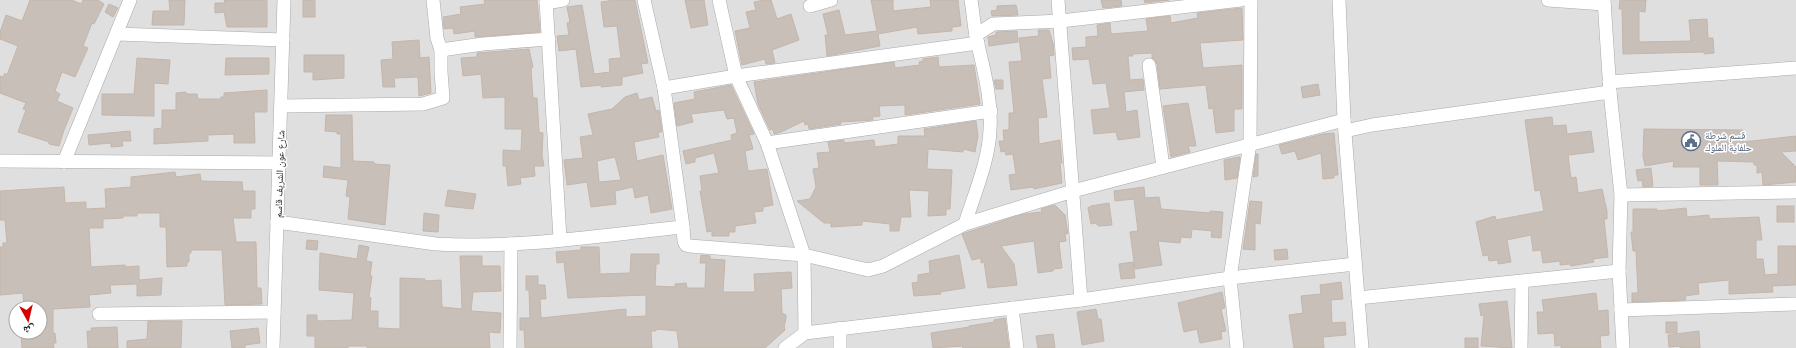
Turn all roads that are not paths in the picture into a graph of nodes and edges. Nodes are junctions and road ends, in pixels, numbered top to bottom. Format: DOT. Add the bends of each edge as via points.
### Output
graph roads {
  1 [pos="130,0"];
  2 [pos="284,0"];
  3 [pos="433,0"];
  4 [pos="563,0"];
  5 [pos="644,0"];
  6 [pos="719,0"];
  7 [pos="831,0"];
  8 [pos="971,0"];
  9 [pos="1058,0"];
  10 [pos="1241,0"];
  11 [pos="1251,0"];
  12 [pos="1339,0"];
  13 [pos="1548,0"];
  14 [pos="546,1"];
  15 [pos="1604,2"];
  16 [pos="810,6"];
  17 [pos="1061,21"];
  18 [pos="117,34"];
  19 [pos="549,39"];
  20 [pos="977,39"];
  21 [pos="283,40"];
  22 [pos="441,50"];
  23 [pos="1149,65"];
  24 [pos="1796,68"];
  25 [pos="736,76"];
  26 [pos="1610,87"];
  27 [pos="664,88"];
  28 [pos="282,106"];
  29 [pos="991,110"];
  30 [pos="1344,125"];
  31 [pos="767,143"];
  32 [pos="1250,144"];
  33 [pos="0,161"];
  34 [pos="64,162"];
  35 [pos="279,163"];
  36 [pos="1163,167"];
  37 [pos="1073,191"];
  38 [pos="1796,192"];
  39 [pos="1621,195"];
  40 [pos="277,222"];
  41 [pos="965,224"];
  42 [pos="683,227"];
  43 [pos="560,239"];
  44 [pos="511,244"];
  45 [pos="804,255"];
  46 [pos="1355,264"];
  47 [pos="1619,271"];
  48 [pos="1230,278"];
  49 [pos="1522,282"];
  50 [pos="1358,298"];
  51 [pos="1081,300"];
  52 [pos="1796,304"];
  53 [pos="1012,308"];
  54 [pos="1621,310"];
  55 [pos="274,312"];
  56 [pos="98,314"];
  57 [pos="840,328"];
  58 [pos="805,333"];
  59 [pos="273,348"];
  60 [pos="510,348"];
  61 [pos="785,348"];
  62 [pos="840,348"];
  63 [pos="1017,348"];
  64 [pos="1237,348"];
  65 [pos="1362,348"];
  66 [pos="1521,348"];
  67 [pos="1623,348"];
  1 -- 18 [label="street"];
  2 -- 21 [label="street, شارع عون الشريف قاسم"];
  3 -- 22 [label="street" via="437,38"];
  4 -- 14 [label="street"];
  5 -- 27 [label="street"];
  6 -- 25 [label="street"];
  7 -- 16 [label="street"];
  8 -- 20 [label="street"];
  9 -- 17 [label="street"];
  10 -- 17 [label="street"];
  11 -- 32 [label="street"];
  12 -- 30 [label="street"];
  13 -- 15 [label="street"];
  14 -- 19 [label="street"];
  15 -- 26 [label="street"];
  17 -- 20 [label="street" via="993,24"];
  17 -- 37 [label="street"];
  18 -- 21 [label="street"];
  18 -- 34 [label="street"];
  19 -- 22 [label="street"];
  19 -- 43 [label="street"];
  20 -- 25 [label="street"];
  20 -- 29 [label="street" via="987,79"];
  21 -- 28 [label="street, شارع عون الشريف قاسم"];
  22 -- 28 [label="street" via="443,98 423,104"];
  23 -- 36 [label="street"];
  24 -- 26 [label="street"];
  25 -- 27 [label="street"];
  25 -- 31 [label="street"];
  26 -- 30 [label="street" via="1372,125"];
  26 -- 39 [label="street"];
  27 -- 42 [label="street"];
  28 -- 35 [label="street, شارع عون الشريف قاسم"];
  29 -- 31 [label="street"];
  29 -- 41 [label="street" via="987,151"];
  30 -- 32 [label="street"];
  30 -- 46 [label="street"];
  31 -- 45 [label="street"];
  32 -- 36 [label="street"];
  32 -- 48 [label="street"];
  33 -- 34 [label="street"];
  34 -- 35 [label="street"];
  35 -- 40 [label="street, شارع عون الشريف قاسم"];
  36 -- 37 [label="street"];
  37 -- 41 [label="street"];
  37 -- 51 [label="street"];
  38 -- 39 [label="street"];
  39 -- 47 [label="street"];
  40 -- 44 [label="street" via="436,244"];
  40 -- 55 [label="street, شارع عون الشريف قاسم"];
  41 -- 45 [label="street" via="883,266 868,270"];
  42 -- 43 [label="street"];
  42 -- 45 [label="street" via="684,242 690,246"];
  43 -- 44 [label="street"];
  44 -- 60 [label="street"];
  45 -- 58 [label="street"];
  46 -- 48 [label="street"];
  46 -- 50 [label="street"];
  47 -- 49 [label="street"];
  47 -- 54 [label="street"];
  48 -- 51 [label="street"];
  48 -- 64 [label="street"];
  49 -- 50 [label="street"];
  49 -- 66 [label="street"];
  50 -- 65 [label="street"];
  51 -- 53 [label="street"];
  52 -- 54 [label="street"];
  53 -- 57 [label="street"];
  53 -- 63 [label="street"];
  54 -- 67 [label="street"];
  55 -- 56 [label="street"];
  55 -- 59 [label="street, شارع عون الشريف قاسم"];
  57 -- 58 [label="street"];
  57 -- 62 [label="street"];
  58 -- 61 [label="street"];
}
